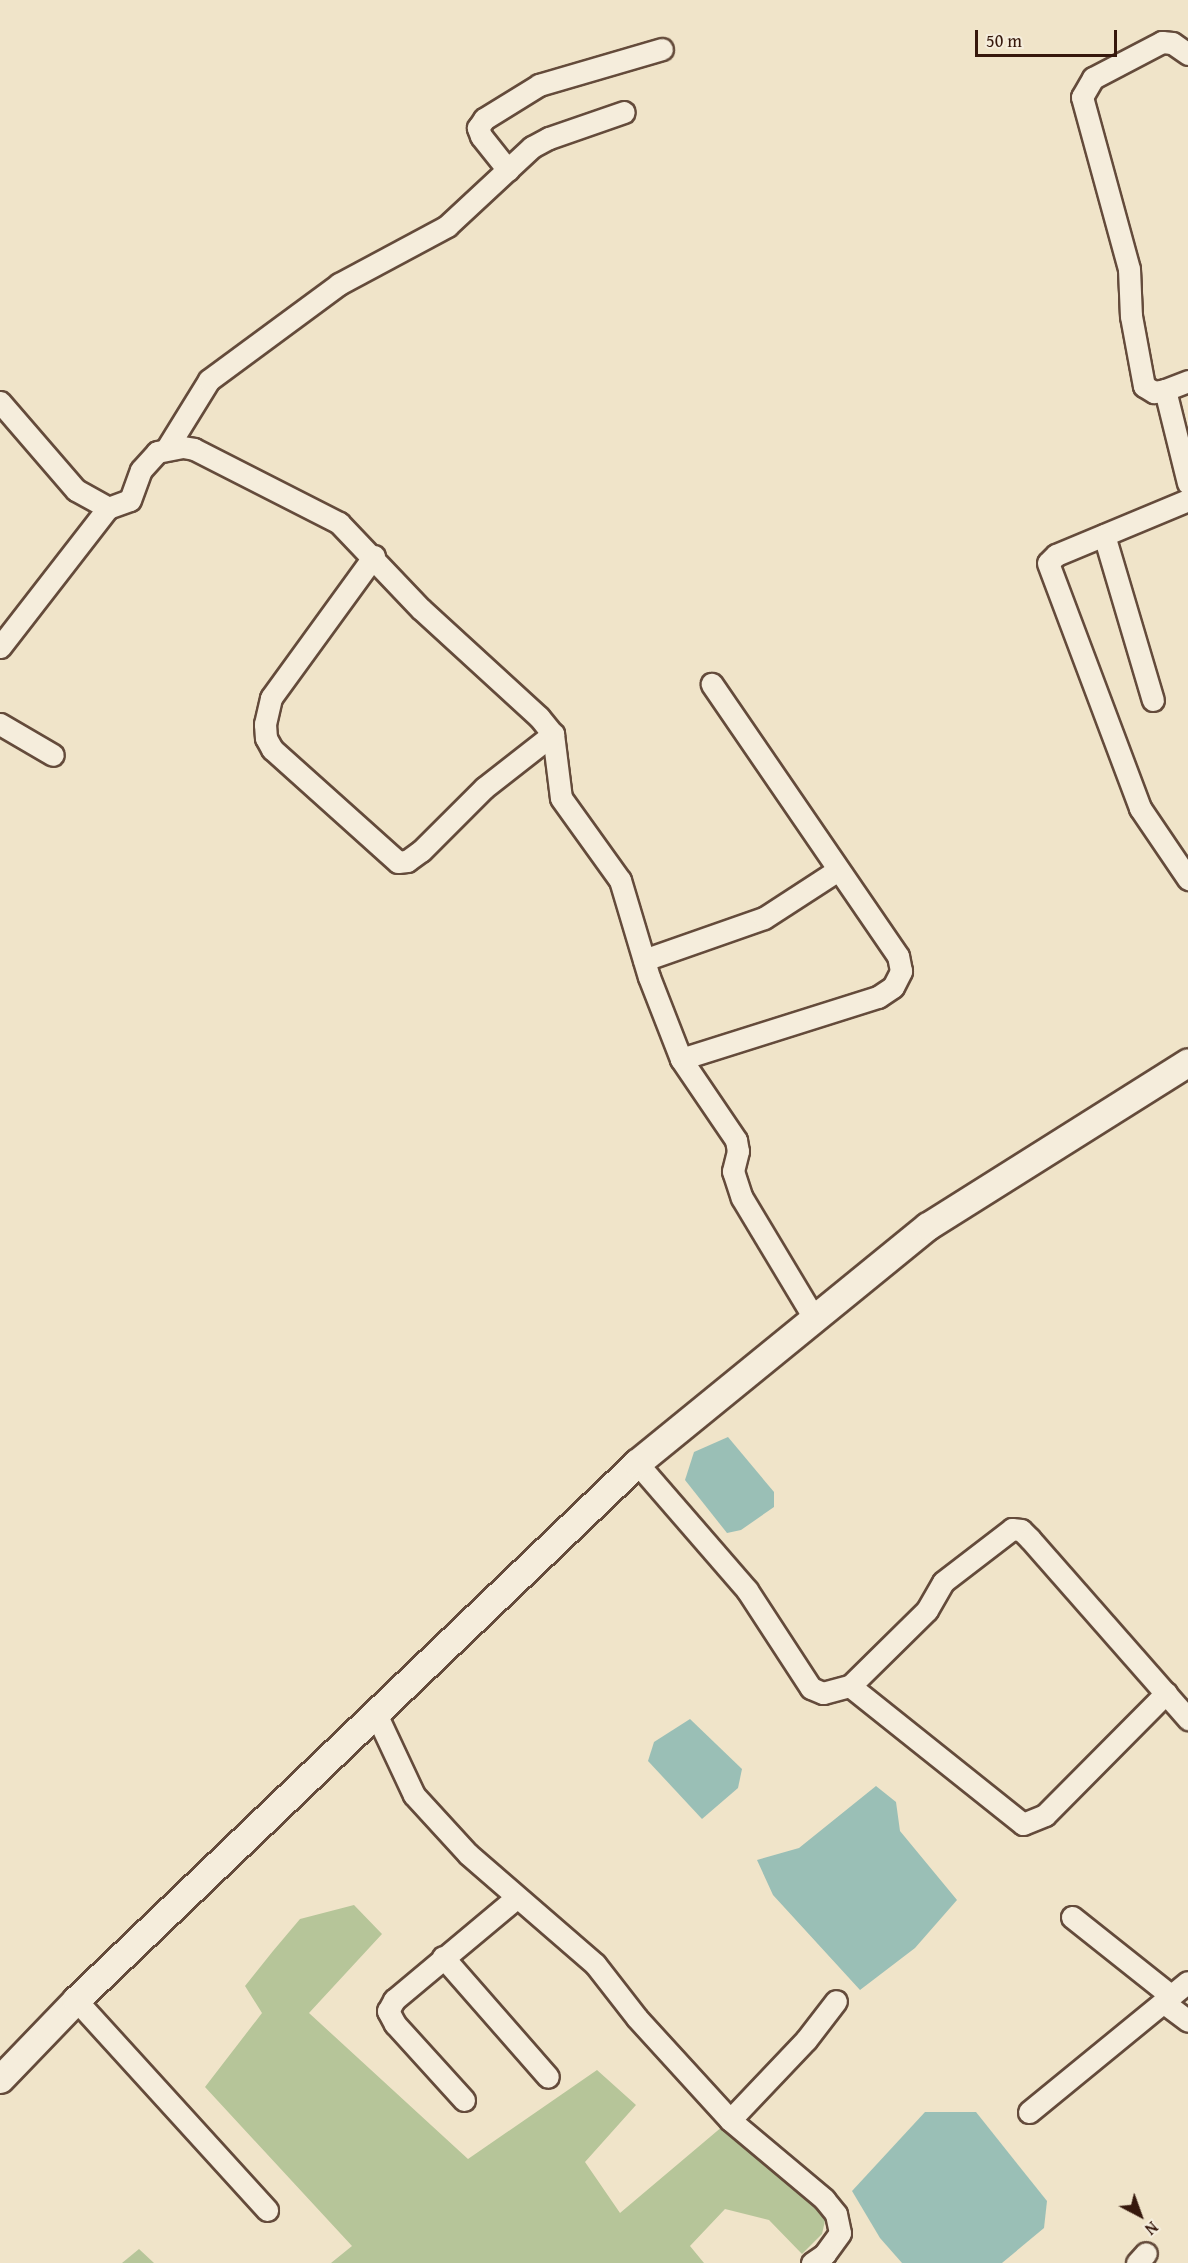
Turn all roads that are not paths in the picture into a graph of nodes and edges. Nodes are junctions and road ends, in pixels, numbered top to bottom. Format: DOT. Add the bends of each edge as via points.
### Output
graph roads {
  1 [pos="662,49"];
  2 [pos="1188,54"];
  3 [pos="624,112"];
  4 [pos="508,170"];
  5 [pos="1188,381"];
  6 [pos="1165,390"];
  7 [pos="0,402"];
  8 [pos="167,448"];
  9 [pos="1188,483"];
  10 [pos="1188,500"];
  11 [pos="108,508"];
  12 [pos="1104,535"];
  13 [pos="374,556"];
  14 [pos="0,647"];
  15 [pos="712,684"];
  16 [pos="1153,700"];
  17 [pos="0,724"];
  18 [pos="553,734"];
  19 [pos="53,755"];
  20 [pos="838,870"];
  21 [pos="1188,879"];
  22 [pos="644,960"];
  23 [pos="681,1059"];
  24 [pos="1188,1062"];
  25 [pos="813,1316"];
  26 [pos="637,1463"];
  27 [pos="850,1686"];
  28 [pos="1166,1693"];
  29 [pos="377,1716"];
  30 [pos="1188,1719"];
  31 [pos="517,1897"];
  32 [pos="1072,1917"];
  33 [pos="443,1957"];
  34 [pos="1188,1982"];
  35 [pos="1167,1999"];
  36 [pos="76,2000"];
  37 [pos="836,2001"];
  38 [pos="1188,2021"];
  39 [pos="548,2077"];
  40 [pos="0,2079"];
  41 [pos="464,2100"];
  42 [pos="1029,2112"];
  43 [pos="730,2120"];
  44 [pos="267,2210"];
  45 [pos="812,2263"];
  1 -- 4 [label="street" via="532,87 484,119 478,128 481,135"];
  2 -- 6 [label="street" via="1162,42 1094,78 1082,97 1129,269 1131,316 1144,386 1154,392"];
  3 -- 4 [label="street" via="549,138"];
  4 -- 8 [label="street" via="447,226 339,284 209,380"];
  5 -- 6 [label="street"];
  6 -- 9 [label="street"];
  7 -- 11 [label="street" via="76,490"];
  8 -- 11 [label="street" via="141,470 130,500"];
  8 -- 13 [label="street" via="195,449 321,512 339,523"];
  10 -- 12 [label="street"];
  11 -- 14 [label="street"];
  12 -- 16 [label="street"];
  12 -- 21 [label="street" via="1056,555 1048,563 1048,573 1140,808"];
  13 -- 18 [label="street" via="421,609"];
  13 -- 18 [label="street" via="271,698 265,724 272,749 398,862 408,861 483,788"];
  15 -- 20 [label="street"];
  17 -- 19 [label="street"];
  18 -- 22 [label="street" via="561,798 620,880"];
  20 -- 22 [label="street" via="764,918"];
  20 -- 23 [label="street" via="898,956 902,971 893,987 878,997"];
  22 -- 23 [label="street"];
  23 -- 25 [label="street" via="736,1140 733,1171 737,1186"];
  24 -- 25 [label="street" via="928,1226"];
  25 -- 26 [label="street"];
  26 -- 27 [label="street" via="747,1590 802,1679 823,1693"];
  26 -- 29 [label="street"];
  27 -- 28 [label="street" via="1023,1824 1045,1815"];
  27 -- 28 [label="street" via="927,1610 943,1582 1012,1529 1021,1530 1030,1539"];
  28 -- 30 [label="street"];
  29 -- 31 [label="street" via="414,1795 468,1854"];
  29 -- 36 [label="street"];
  31 -- 33 [label="street"];
  31 -- 43 [label="street" via="595,1964 637,2018"];
  32 -- 35 [label="street"];
  33 -- 39 [label="street"];
  33 -- 41 [label="street" via="394,2000 388,2011 395,2024"];
  34 -- 35 [label="street"];
  35 -- 38 [label="street"];
  35 -- 42 [label="street"];
  36 -- 40 [label="street"];
  36 -- 44 [label="street"];
  37 -- 43 [label="street" via="806,2040"];
  43 -- 45 [label="street" via="824,2199 836,2214 840,2233 825,2254"];
}
